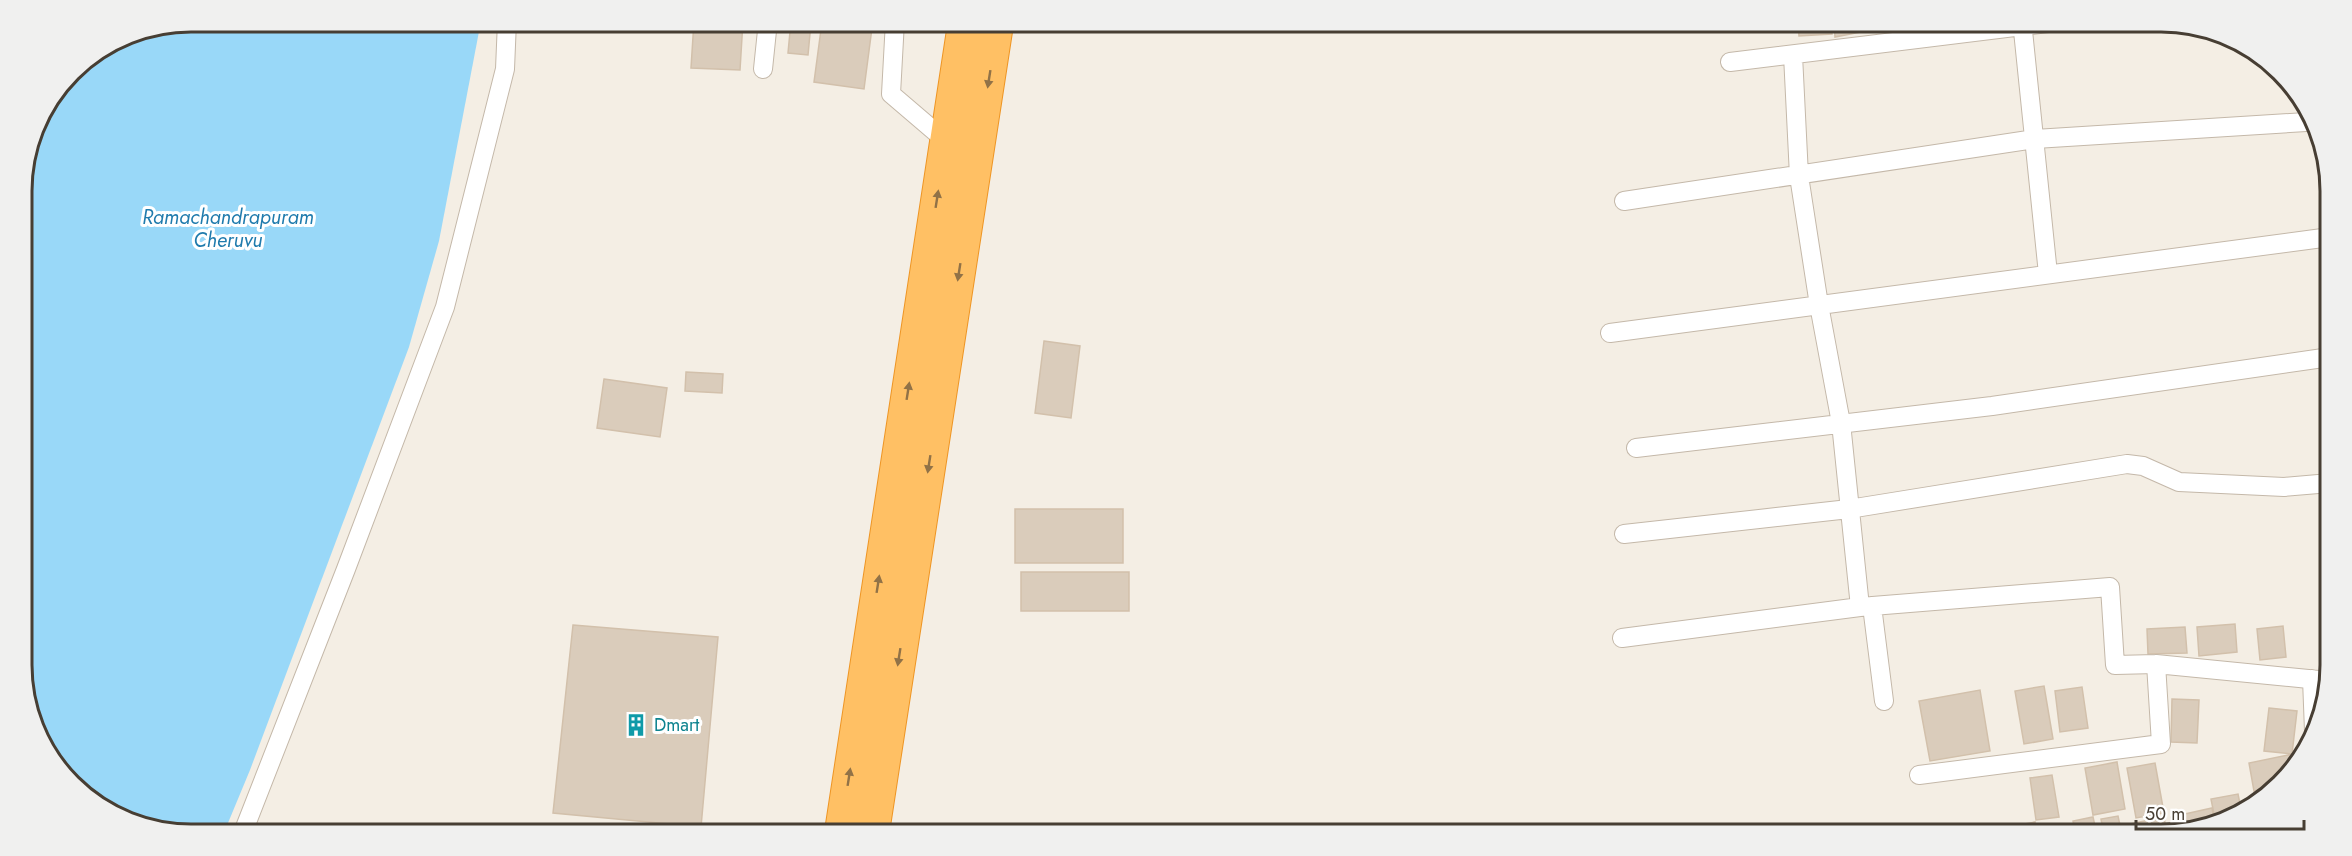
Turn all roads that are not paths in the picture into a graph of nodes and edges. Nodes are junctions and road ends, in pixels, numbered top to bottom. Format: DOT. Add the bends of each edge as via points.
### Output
graph roads {
  1 [pos="507,32"];
  2 [pos="767,32"];
  3 [pos="894,32"];
  4 [pos="963,32"];
  5 [pos="996,32"];
  6 [pos="1963,32"];
  7 [pos="2023,32"];
  8 [pos="1793,55"];
  9 [pos="1730,62"];
  10 [pos="763,69"];
  11 [pos="2305,122"];
  12 [pos="2035,139"];
  13 [pos="946,141"];
  14 [pos="1799,176"];
  15 [pos="1624,201"];
  16 [pos="2320,238"];
  17 [pos="2048,274"];
  18 [pos="1819,305"];
  19 [pos="1610,333"];
  20 [pos="2320,358"];
  21 [pos="1841,423"];
  22 [pos="1636,447"];
  23 [pos="2320,484"];
  24 [pos="1848,509"];
  25 [pos="1624,534"];
  26 [pos="1866,607"];
  27 [pos="1623,638"];
  28 [pos="2156,664"];
  29 [pos="2320,680"];
  30 [pos="1884,701"];
  31 [pos="1919,775"];
  32 [pos="246,824"];
  33 [pos="842,824"];
  34 [pos="874,824"];
  1 -- 32 [label="street" via="505,69 445,307"];
  2 -- 10 [label="street"];
  3 -- 13 [label="street" via="891,93"];
  4 -- 13 [label="highway"];
  5 -- 34 [label="highway, one-way"];
  6 -- 8 [label="street"];
  7 -- 12 [label="street"];
  8 -- 9 [label="street"];
  8 -- 14 [label="street"];
  11 -- 12 [label="street"];
  12 -- 14 [label="street"];
  12 -- 17 [label="street"];
  33 -- 13 [label="highway, one-way"];
  14 -- 15 [label="street"];
  14 -- 18 [label="street"];
  16 -- 17 [label="street"];
  17 -- 18 [label="street"];
  18 -- 19 [label="street"];
  18 -- 21 [label="street"];
  20 -- 21 [label="street" via="1992,406"];
  21 -- 22 [label="street"];
  21 -- 24 [label="street"];
  23 -- 24 [label="street" via="2284,487 2179,482 2143,465 2127,464"];
  24 -- 25 [label="street"];
  24 -- 26 [label="street"];
  26 -- 27 [label="street"];
  26 -- 28 [label="street" via="2110,587 2115,665"];
  26 -- 30 [label="street"];
  28 -- 29 [label="street"];
  28 -- 31 [label="street" via="2161,744"];
}
